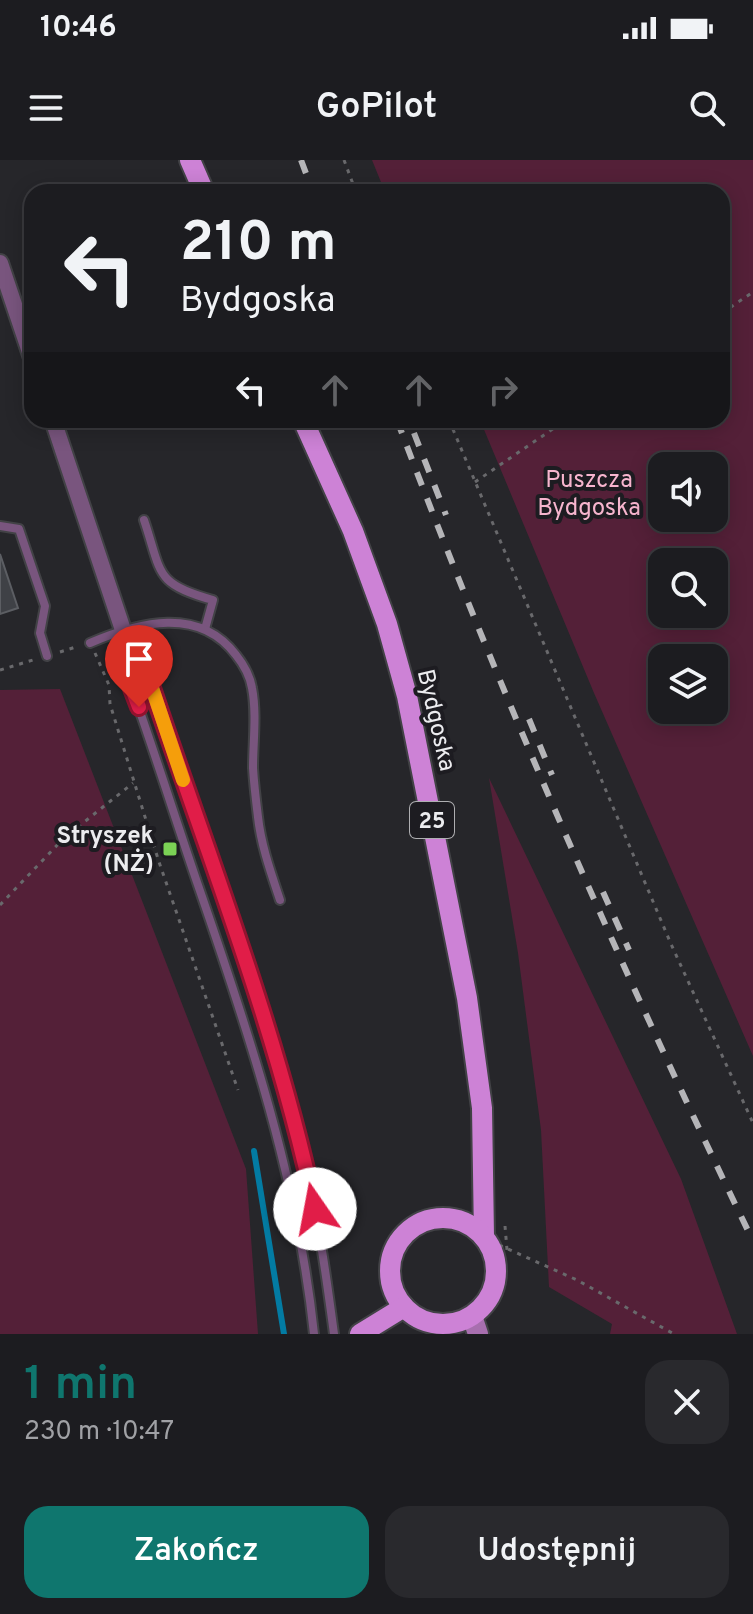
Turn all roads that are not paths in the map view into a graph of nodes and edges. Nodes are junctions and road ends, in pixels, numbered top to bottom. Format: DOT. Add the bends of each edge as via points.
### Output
graph roads {
  1 [pos="190,160"];
  2 [pos="200,184"];
  3 [pos="0,263"];
  4 [pos="24,334"];
  5 [pos="56,428"];
  6 [pos="307,428"];
  7 [pos="144,520"];
  8 [pos="0,526"];
  9 [pos="205,629"];
  10 [pos="123,630"];
  11 [pos="90,643"];
  12 [pos="129,648"];
  13 [pos="47,656"];
  14 [pos="280,900"];
  15 [pos="484,1237"];
  16 [pos="404,1307"];
  17 [pos="475,1325"];
  18 [pos="314,1334"];
  19 [pos="334,1334"];
  20 [pos="360,1334"];
  1 -- 2 [label="main road"];
  3 -- 4 [label="street"];
  5 -- 10 [label="street"];
  6 -- 15 [label="main road, Bydgoska / 25" via="353,531 407,696 467,998 480,1092"];
  7 -- 9 [label="lane" via="164,578 183,592 213,600"];
  8 -- 13 [label="lane" via="19,529 45,606 40,633"];
  9 -- 10 [label="lane" via="169,622"];
  9 -- 14 [label="lane" via="232,649 250,680 258,822"];
  10 -- 11 [label="lane"];
  10 -- 12 [label="lane"];
  12 -- 18 [label="lane" via="131,686 273,1121"];
  12 -- 19 [label="lane" via="150,682 274,1053 308,1178"];
  15 -- 16 [label="main road" via="466,1223 444,1218 422,1223 404,1236 390,1266 393,1288"];
  15 -- 17 [label="main road, 25" via="494,1257 496,1279"];
  16 -- 17 [label="main road, 25" via="421,1320"];
  16 -- 20 [label="main road"];
}
